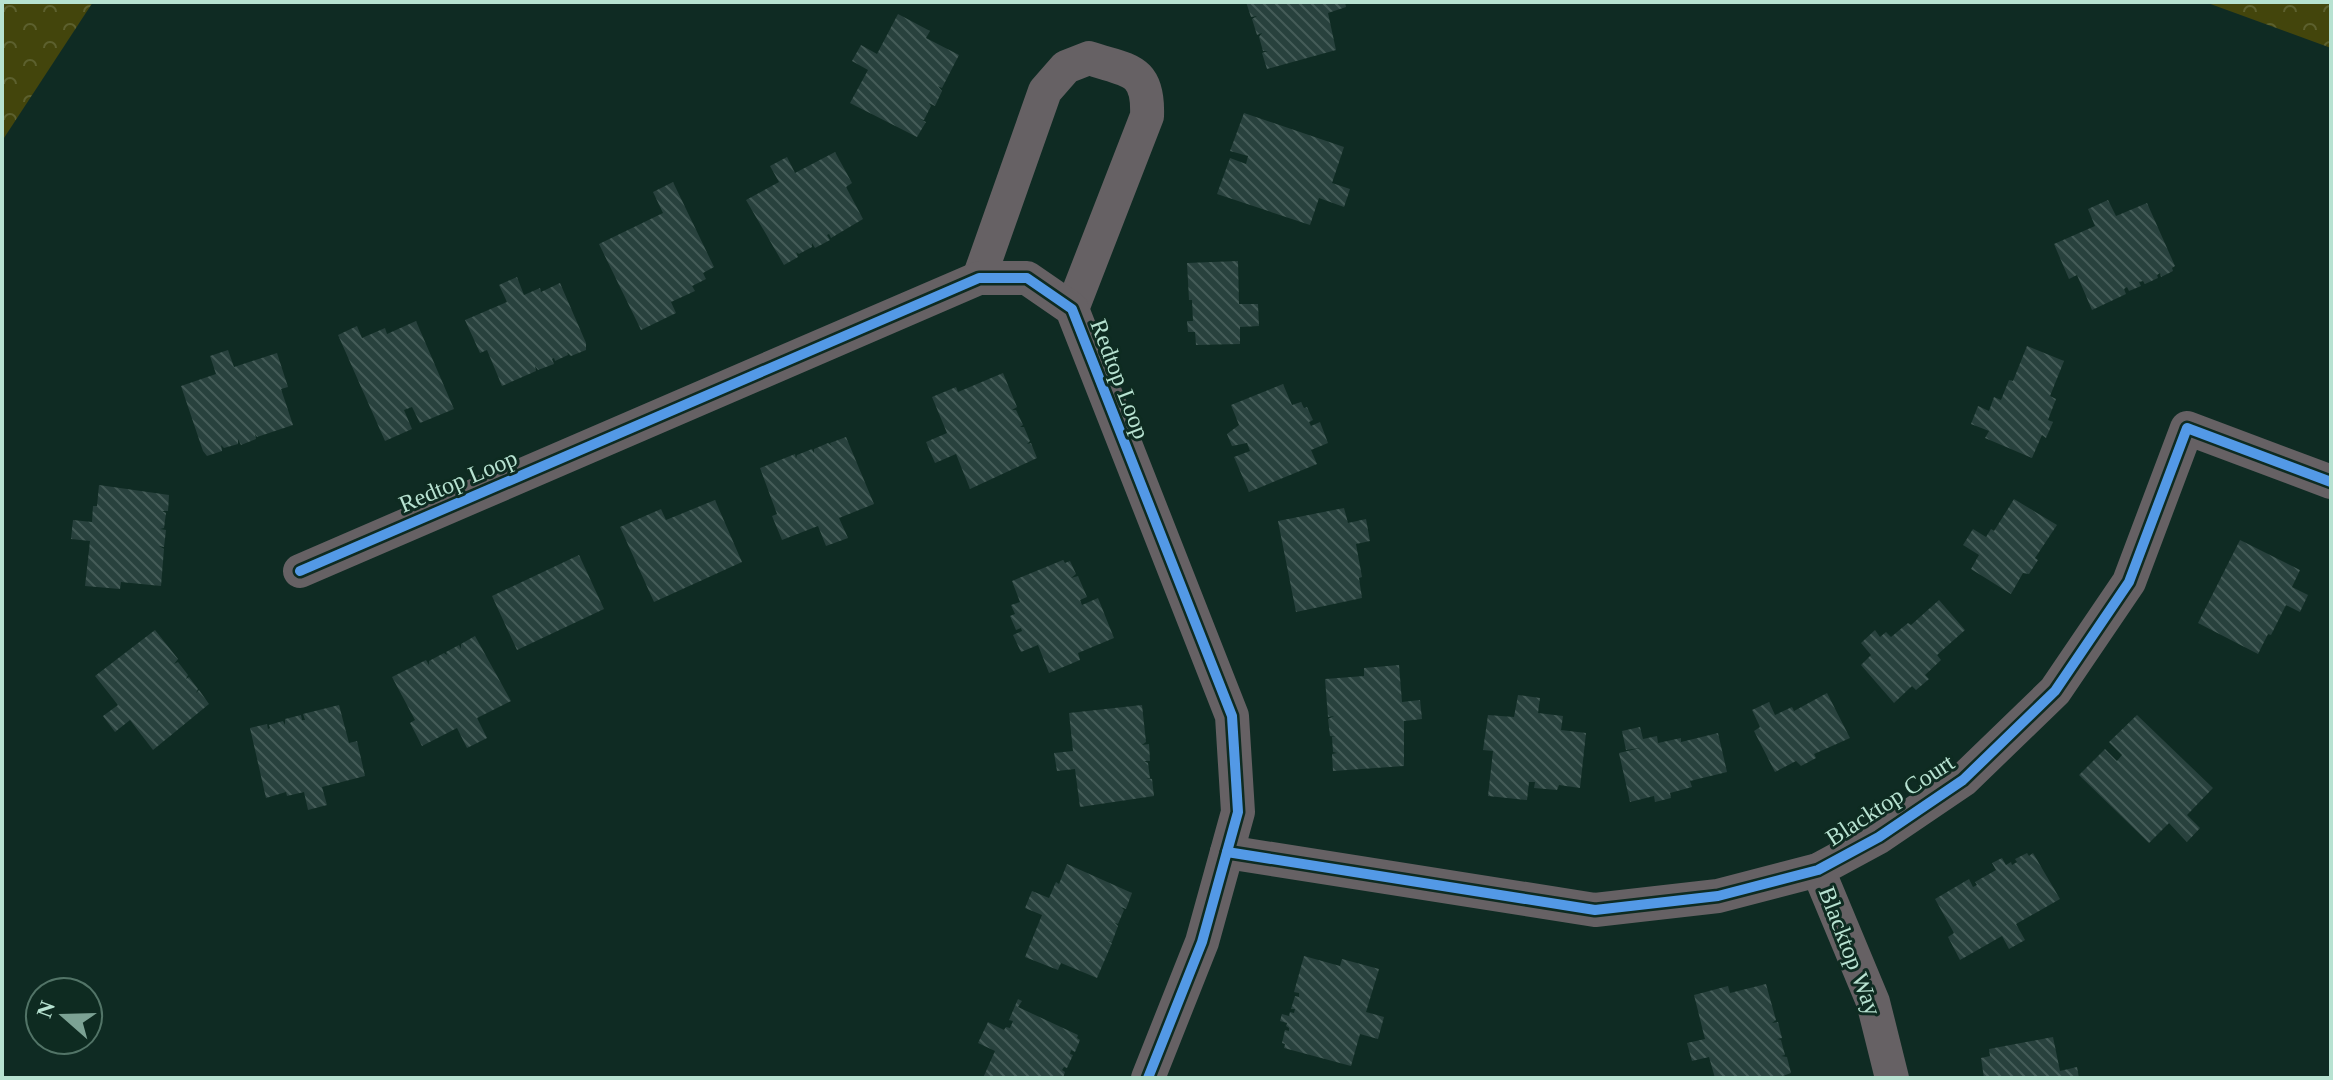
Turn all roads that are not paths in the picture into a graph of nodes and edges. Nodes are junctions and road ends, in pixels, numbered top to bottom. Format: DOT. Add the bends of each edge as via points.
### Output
graph roads {
  1 [pos="979,278"];
  2 [pos="1072,309"];
  3 [pos="2331,482"];
  4 [pos="300,571"];
  5 [pos="1227,852"];
  6 [pos="1818,870"];
  7 [pos="1148,1078"];
  8 [pos="1892,1078"];
  1 -- 2 [label="street, Redtop Loop" via="1027,278"];
  1 -- 2 [label="street, Redtop Loop" via="1045,91 1066,67 1089,58 1134,72 1148,93 1147,116"];
  1 -- 4 [label="street, Redtop Loop"];
  2 -- 5 [label="street, Redtop Loop" via="1232,716 1238,812"];
  3 -- 6 [label="street, Blacktop Court" via="2187,428 2129,582 2055,691 1963,780 1879,837"];
  5 -- 6 [label="street, Blacktop Court" via="1595,910 1718,896"];
  5 -- 7 [label="street, Redtop Loop" via="1202,942"];
  6 -- 8 [label="street, Blacktop Way" via="1873,1002"];
}
